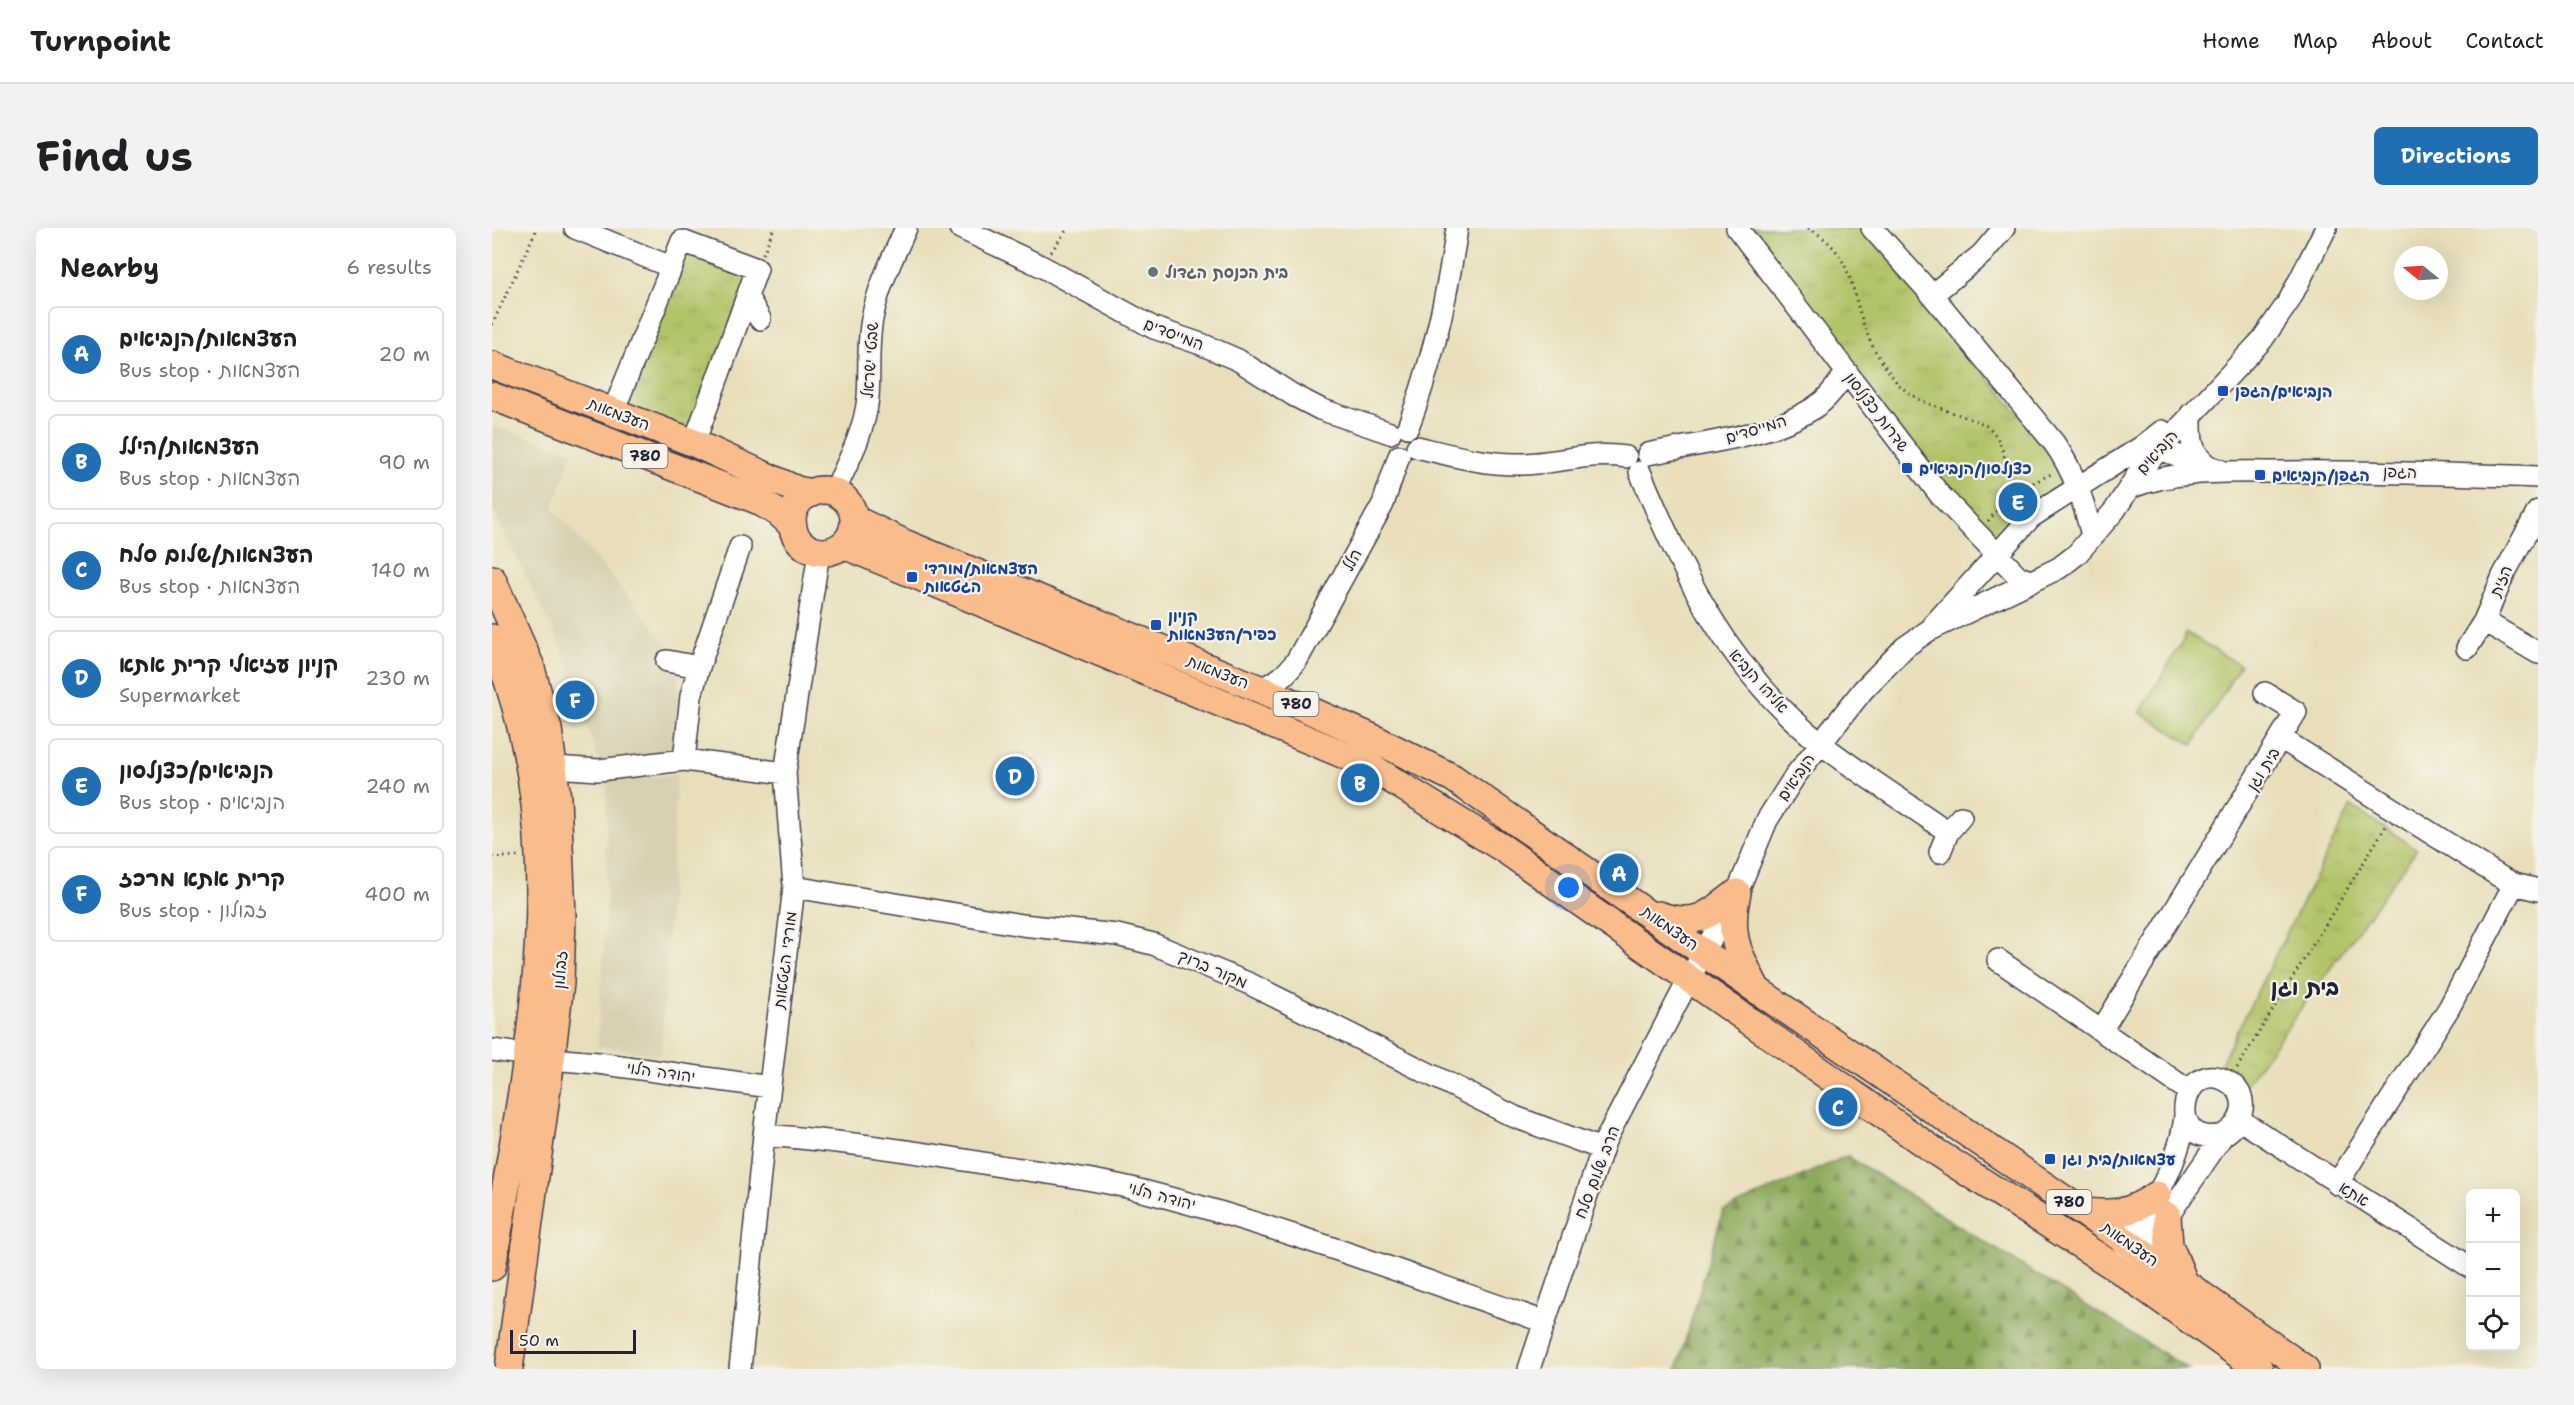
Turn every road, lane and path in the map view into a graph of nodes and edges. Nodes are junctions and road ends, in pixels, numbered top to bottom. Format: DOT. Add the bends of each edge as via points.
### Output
graph roads {
  1 [pos="537,228"];
  2 [pos="574,228"];
  3 [pos="774,228"];
  4 [pos="906,228"];
  5 [pos="960,228"];
  6 [pos="1068,228"];
  7 [pos="1457,228"];
  8 [pos="1737,228"];
  9 [pos="1810,228"];
  10 [pos="1872,228"];
  11 [pos="2004,228"];
  12 [pos="2326,228"];
  13 [pos="1041,266"];
  14 [pos="671,267"];
  15 [pos="757,269"];
  16 [pos="1932,295"];
  17 [pos="747,296"];
  18 [pos="760,319"];
  19 [pos="492,325"];
  20 [pos="492,365"];
  21 [pos="1847,372"];
  22 [pos="2212,391"];
  23 [pos="496,399"];
  24 [pos="613,412"];
  25 [pos="2191,414"];
  26 [pos="1399,430"];
  27 [pos="694,443"];
  28 [pos="2151,448"];
  29 [pos="1408,452"];
  30 [pos="1638,461"];
  31 [pos="2069,466"];
  32 [pos="2219,470"];
  33 [pos="2538,477"];
  34 [pos="2078,487"];
  35 [pos="2129,488"];
  36 [pos="823,493"];
  37 [pos="2011,494"];
  38 [pos="2538,511"];
  39 [pos="854,519"];
  40 [pos="2024,524"];
  41 [pos="793,526"];
  42 [pos="1977,535"];
  43 [pos="2092,536"];
  44 [pos="740,547"];
  45 [pos="831,548"];
  46 [pos="1996,555"];
  47 [pos="492,579"];
  48 [pos="2031,582"];
  49 [pos="2484,621"];
  50 [pos="1928,631"];
  51 [pos="492,638"];
  52 [pos="2467,648"];
  53 [pos="2538,653"];
  54 [pos="1297,660"];
  55 [pos="667,661"];
  56 [pos="699,667"];
  57 [pos="1258,689"];
  58 [pos="2265,693"];
  59 [pos="1316,713"];
  60 [pos="2282,739"];
  61 [pos="1820,742"];
  62 [pos="684,760"];
  63 [pos="554,767"];
  64 [pos="785,773"];
  65 [pos="2395,812"];
  66 [pos="1940,852"];
  67 [pos="2514,884"];
  68 [pos="794,887"];
  69 [pos="2538,890"];
  70 [pos="1737,893"];
  71 [pos="1647,911"];
  72 [pos="1704,952"];
  73 [pos="1998,960"];
  74 [pos="1689,980"];
  75 [pos="1757,990"];
  76 [pos="2102,1031"];
  77 [pos="492,1050"];
  78 [pos="540,1057"];
  79 [pos="2229,1082"];
  80 [pos="770,1087"];
  81 [pos="2189,1091"];
  82 [pos="2185,1116"];
  83 [pos="2240,1120"];
  84 [pos="764,1135"];
  85 [pos="2223,1135"];
  86 [pos="1602,1149"];
  87 [pos="2337,1184"];
  88 [pos="2162,1205"];
  89 [pos="2083,1212"];
  90 [pos="2135,1247"];
  91 [pos="2466,1265"];
  92 [pos="492,1267"];
  93 [pos="2121,1271"];
  94 [pos="2184,1283"];
  95 [pos="1545,1322"];
  96 [pos="509,1369"];
  97 [pos="740,1369"];
  98 [pos="1529,1369"];
  99 [pos="2259,1369"];
  100 [pos="2305,1369"];
  1 -- 19 [label="path"];
  2 -- 14 [label="street"];
  3 -- 15 [label="path"];
  4 -- 36 [label="street, שבטי ישראל" via="872,317 864,421"];
  5 -- 13 [label="street, המייסדים"];
  6 -- 13 [label="path"];
  7 -- 26 [label="street" via="1432,358"];
  8 -- 21 [label="street, שדרות כצנלסון"];
  9 -- 37 [label="path" via="1835,248 1843,261 1868,336 1893,378 1918,399 1983,423 1994,433 2008,469"];
  10 -- 16 [label="street"];
  11 -- 16 [label="street" via="1982,254"];
  12 -- 22 [label="street, הנביאים" via="2276,321"];
  13 -- 26 [label="street, המייסדים" via="1154,328 1238,360 1320,409"];
  14 -- 15 [label="street" via="682,241"];
  14 -- 24 [label="street"];
  15 -- 17 [label="street"];
  16 -- 31 [label="street" via="2033,416"];
  17 -- 18 [label="street"];
  17 -- 27 [label="street"];
  20 -- 24 [label="main road, העצמאות / 780"];
  21 -- 30 [label="street, המייסדים" via="1822,402 1780,424"];
  21 -- 42 [label="street, שדרות כצנלסון" via="1940,495"];
  22 -- 25 [label="street, הנביאים"];
  22 -- 28 [label="street, הנביאים"];
  23 -- 41 [label="main road, העצמאות / 780" via="757,500"];
  24 -- 27 [label="main road, העצמאות / 780"];
  25 -- 28 [label="street, הנביאים"];
  25 -- 32 [label="street" via="2198,459"];
  26 -- 29 [label="street" via="1389,447"];
  27 -- 36 [label="main road, העצמאות / 780" via="796,490"];
  28 -- 32 [label="street, הגפן"];
  28 -- 34 [label="street, הנביאים"];
  28 -- 35 [label="street, הנביאים"];
  29 -- 30 [label="street, המייסדים" via="1519,465 1599,455"];
  29 -- 54 [label="street, הלל"];
  30 -- 61 [label="street, אליהו הנביא" via="1688,580 1725,642 1775,701"];
  31 -- 34 [label="street"];
  31 -- 37 [label="path"];
  32 -- 33 [label="street, הגפן"];
  32 -- 35 [label="street, הגפן" via="2150,479"];
  34 -- 40 [label="street, הנביאים"];
  34 -- 43 [label="street"];
  35 -- 43 [label="street, הנביאים"];
  36 -- 39 [label="main road" via="848,503"];
  36 -- 41 [label="main road" via="800,502"];
  37 -- 40 [label="path"];
  37 -- 42 [label="path"];
  38 -- 49 [label="street, הזית"];
  39 -- 45 [label="main road" via="850,538"];
  39 -- 57 [label="main road, העצמאות / 780"];
  40 -- 46 [label="street, הנביאים"];
  41 -- 45 [label="main road" via="802,544"];
  42 -- 46 [label="street, שדרות כצנלסון"];
  43 -- 48 [label="street, הנביאים" via="2059,568"];
  44 -- 56 [label="street"];
  45 -- 64 [label="street, מורדי הגטאות"];
  45 -- 74 [label="main road, העצמאות / 780" via="1366,764 1504,849"];
  46 -- 48 [label="street, שדרות כצנלסון" via="2018,576"];
  46 -- 50 [label="street, הנביאים"];
  47 -- 63 [label="main road, זבולון" via="540,696"];
  48 -- 50 [label="street, הנביאים"];
  49 -- 52 [label="street, הזית"];
  49 -- 53 [label="street"];
  50 -- 61 [label="street, הנביאים" via="1905,647 1863,690"];
  51 -- 78 [label="main road, זבולון" via="517,708 532,775 541,854"];
  54 -- 57 [label="street, הלל" via="1285,676"];
  54 -- 59 [label="street" via="1300,694"];
  55 -- 56 [label="street"];
  56 -- 62 [label="street"];
  57 -- 59 [label="main road, העצמאות / 780"];
  58 -- 60 [label="street" via="2296,712"];
  59 -- 71 [label="main road, העצמאות / 780" via="1453,778"];
  60 -- 65 [label="street, בית וגן"];
  60 -- 76 [label="street, בית וגן"];
  61 -- 66 [label="street, אליהו הנביא" via="1955,824"];
  61 -- 70 [label="street, הנביאים" via="1767,820"];
  62 -- 63 [label="street" via="599,770"];
  62 -- 64 [label="street"];
  63 -- 78 [label="main road, זבולון" via="562,958"];
  64 -- 68 [label="street, מורדי הגטאות"];
  65 -- 67 [label="street, בית וגן"];
  65 -- 79 [label="path"];
  67 -- 69 [label="street, בית וגן"];
  67 -- 87 [label="street" via="2449,1008"];
  68 -- 80 [label="street, מורדי הגטאות"];
  68 -- 86 [label="street, מקור ברוך" via="1022,925 1117,935 1153,944 1250,984 1515,1117"];
  70 -- 71 [label="main road" via="1693,921"];
  70 -- 72 [label="street, הנביאים"];
  70 -- 75 [label="main road" via="1732,916 1734,939"];
  71 -- 72 [label="main road, העצמאות / 780"];
  72 -- 74 [label="street, הרב שלום סלח"];
  72 -- 75 [label="main road, העצמאות / 780"];
  73 -- 76 [label="street"];
  74 -- 86 [label="street, הרב שלום סלח"];
  74 -- 93 [label="main road, העצמאות / 780" via="1936,1152"];
  75 -- 89 [label="main road, העצמאות / 780"];
  76 -- 81 [label="street"];
  77 -- 78 [label="street, יהודה הלוי"];
  78 -- 80 [label="street, יהודה הלוי"];
  78 -- 92 [label="main road, זבולון"];
  78 -- 96 [label="main road, זבולון"];
  79 -- 81 [label="street" via="2207,1078"];
  79 -- 83 [label="street" via="2241,1099"];
  80 -- 84 [label="street, מורדי הגטאות"];
  81 -- 82 [label="street"];
  82 -- 85 [label="street" via="2201,1134"];
  82 -- 88 [label="street" via="2181,1144"];
  83 -- 85 [label="street"];
  83 -- 87 [label="street, אתא"];
  84 -- 95 [label="street, יהודה הלוי" via="822,1139 1130,1187 1250,1222"];
  84 -- 97 [label="street, מורדי הגטאות"];
  85 -- 88 [label="street"];
  86 -- 95 [label="street, הרב שלום סלח"];
  87 -- 91 [label="street, אתא"];
  88 -- 89 [label="main road" via="2108,1214"];
  88 -- 90 [label="street"];
  88 -- 94 [label="main road" via="2169,1245"];
  89 -- 90 [label="main road, העצמאות / 780"];
  90 -- 93 [label="street"];
  90 -- 94 [label="main road, העצמאות / 780"];
  93 -- 99 [label="main road, העצמאות / 780"];
  94 -- 100 [label="main road, העצמאות / 780"];
  95 -- 98 [label="street, הרב שלום סלח"];
}
